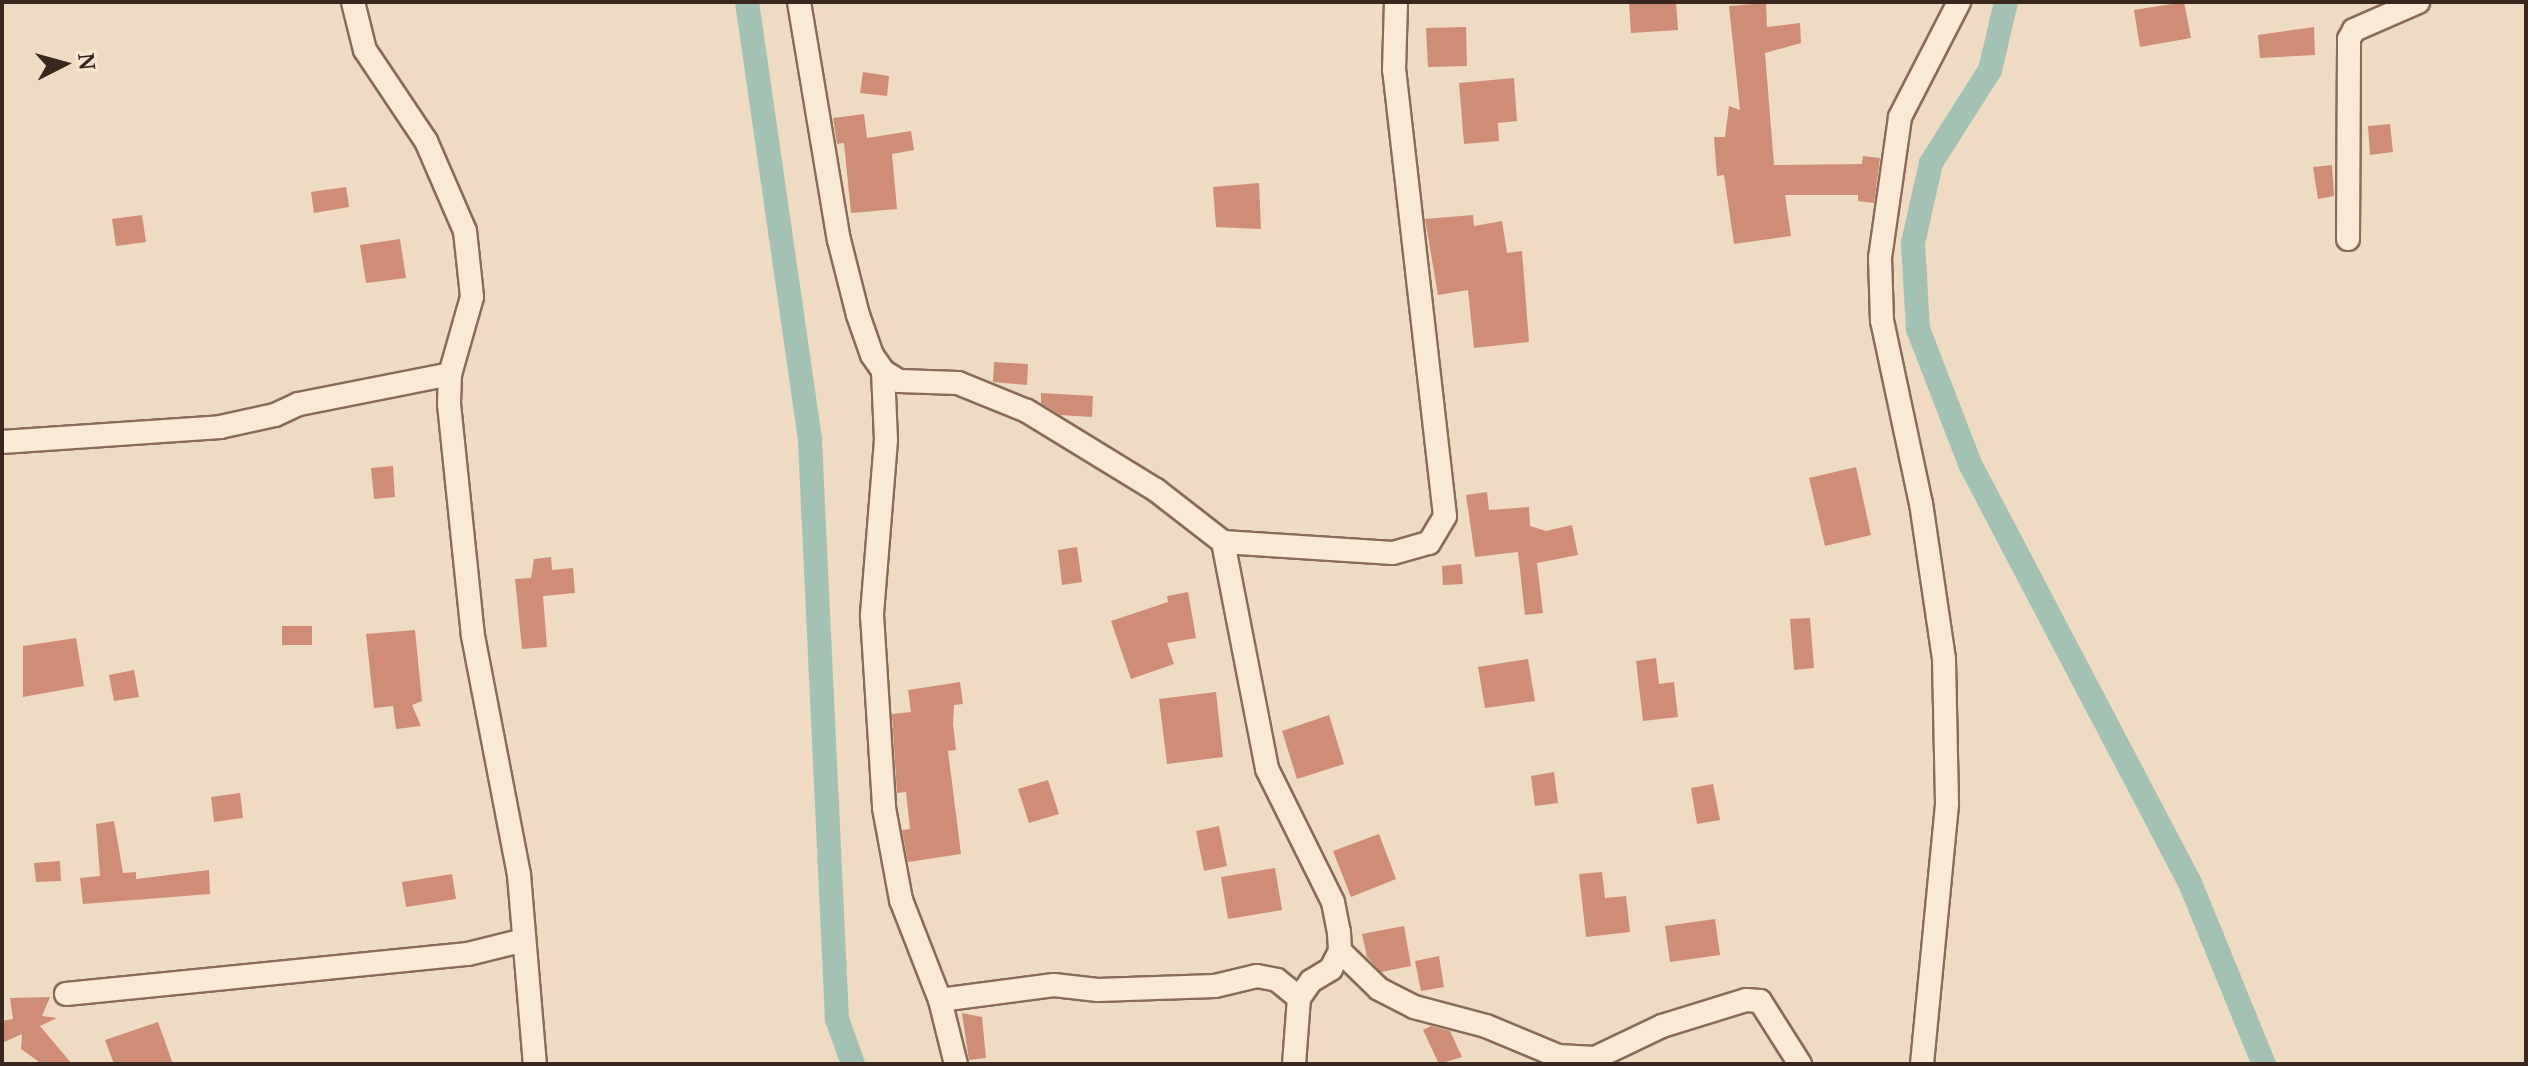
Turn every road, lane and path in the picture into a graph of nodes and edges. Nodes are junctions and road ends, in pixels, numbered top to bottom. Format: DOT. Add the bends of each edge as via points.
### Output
graph roads {
  1 [pos="353,2"];
  2 [pos="799,2"];
  3 [pos="1396,2"];
  4 [pos="1959,2"];
  5 [pos="2418,2"];
  6 [pos="2348,239"];
  7 [pos="883,371"];
  8 [pos="450,374"];
  9 [pos="2,442"];
  10 [pos="1223,542"];
  11 [pos="524,940"];
  12 [pos="1340,951"];
  13 [pos="66,994"];
  14 [pos="1299,998"];
  15 [pos="940,1000"];
  16 [pos="535,1064"];
  17 [pos="956,1064"];
  18 [pos="1294,1064"];
  19 [pos="1800,1064"];
  20 [pos="1922,1064"];
  1 -- 8 [label="street" via="365,50 426,141 465,231 472,297"];
  2 -- 7 [label="street" via="839,240 858,315"];
  3 -- 10 [label="street" via="1394,70 1445,516 1429,543 1393,553"];
  4 -- 20 [label="street" via="1900,117 1880,258 1882,321 1921,504 1944,659 1947,803"];
  5 -- 6 [label="street" via="2354,30 2349,39"];
  7 -- 10 [label="street" via="899,381 958,383 1027,411 1156,490"];
  7 -- 15 [label="street" via="886,440 872,615 876,721 901,900"];
  8 -- 9 [label="street" via="299,404 220,427"];
  8 -- 11 [label="street" via="469,607 506,788"];
  10 -- 12 [label="street" via="1267,769 1333,902"];
  11 -- 13 [label="street" via="468,954"];
  11 -- 16 [label="street"];
  12 -- 14 [label="street" via="1331,969 1311,981"];
  12 -- 19 [label="street" via="1379,989 1414,1007 1486,1026 1558,1056 1595,1058 1662,1026 1746,1000 1760,1001"];
  14 -- 15 [label="street" via="1277,980 1257,976 1215,986 1098,990 1054,985"];
  14 -- 18 [label="street"];
  15 -- 17 [label="street"];
}
